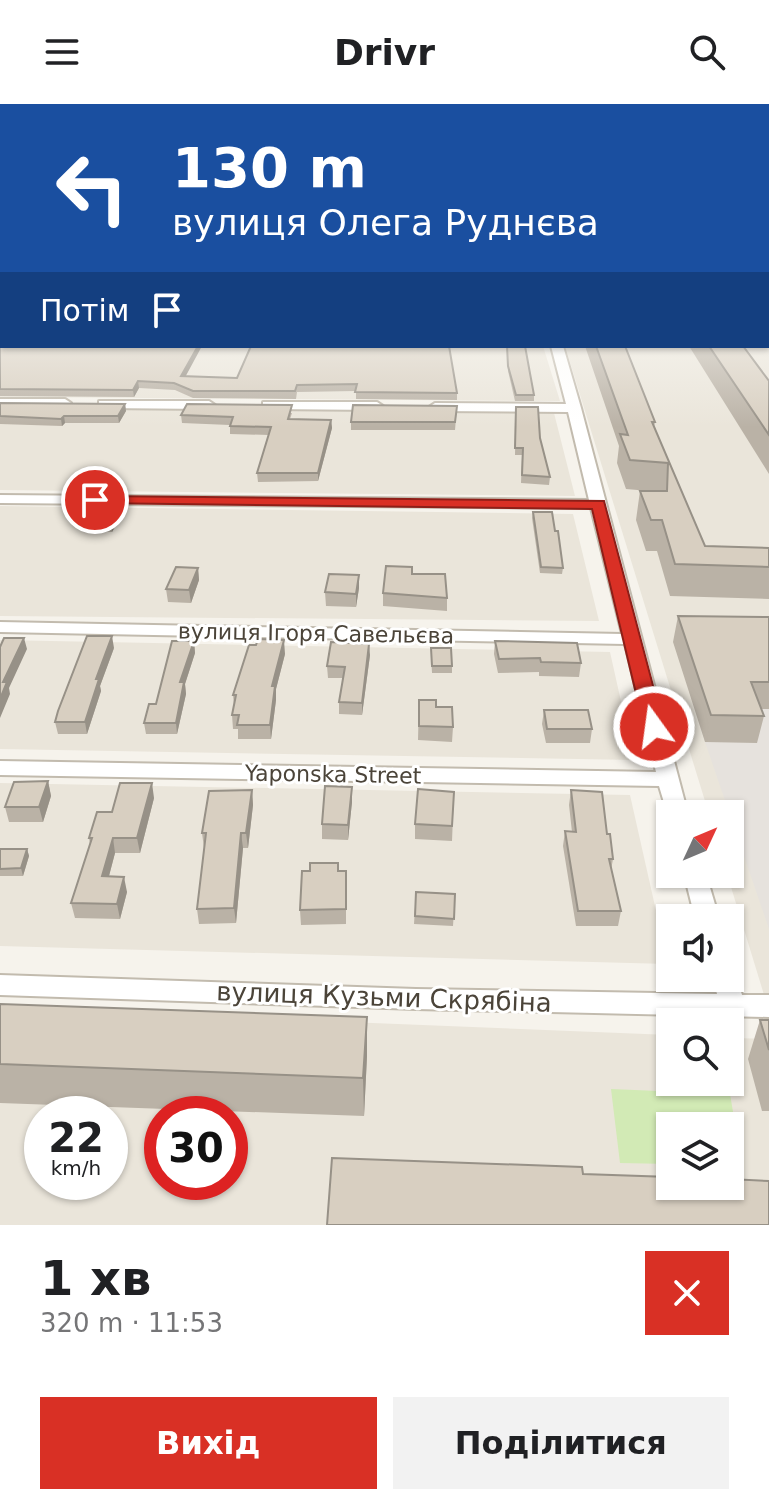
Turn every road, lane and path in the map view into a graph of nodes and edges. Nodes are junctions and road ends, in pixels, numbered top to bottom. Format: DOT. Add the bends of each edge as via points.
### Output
graph roads {
  1 [pos="558,348"];
  2 [pos="0,403"];
  3 [pos="80,403"];
  4 [pos="96,404"];
  5 [pos="223,405"];
  6 [pos="255,405"];
  7 [pos="399,406"];
  8 [pos="415,407"];
  9 [pos="575,408"];
  10 [pos="0,499"];
  11 [pos="599,504"];
  12 [pos="0,627"];
  13 [pos="633,639"];
  14 [pos="0,768"];
  15 [pos="667,779"];
  16 [pos="673,800"];
  17 [pos="0,985"];
  18 [pos="729,992"];
  19 [pos="732,1003"];
  20 [pos="769,1006"];
  1 -- 9 [label="street"];
  2 -- 3 [label="street"];
  4 -- 5 [label="street"];
  6 -- 7 [label="street"];
  8 -- 9 [label="street"];
  9 -- 11 [label="street"];
  10 -- 11 [label="street"];
  11 -- 13 [label="street"];
  12 -- 13 [label="street, вулиця Ігоря Савельєва"];
  13 -- 15 [label="street"];
  14 -- 15 [label="street, Yaponska Street"];
  15 -- 16 [label="street"];
  17 -- 20 [label="street, вулиця Кузьми Скрябіна"];
  18 -- 19 [label="street"];
}
